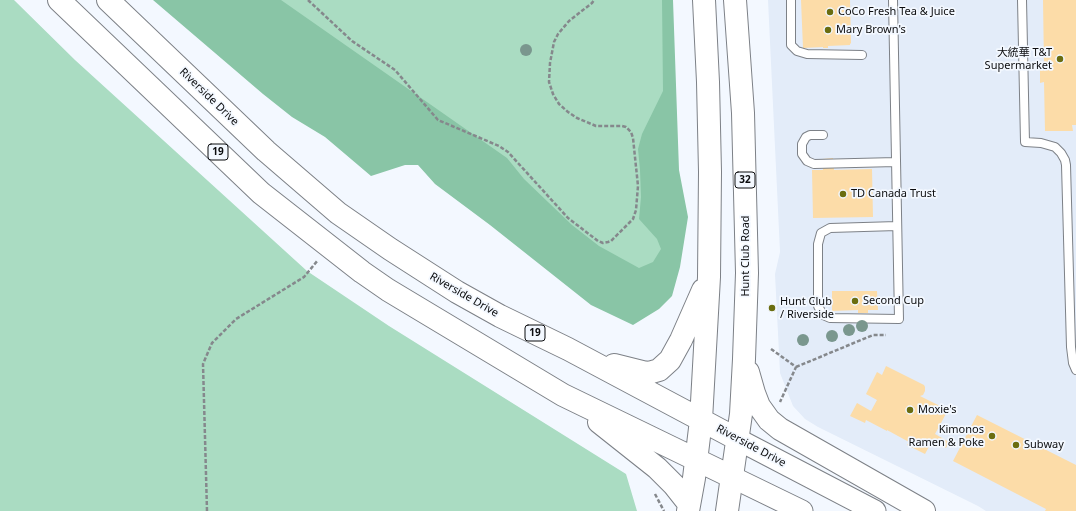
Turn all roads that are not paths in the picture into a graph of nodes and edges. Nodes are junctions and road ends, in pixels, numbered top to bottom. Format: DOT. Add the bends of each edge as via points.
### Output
graph roads {
  1 [pos="59,0"];
  2 [pos="108,0"];
  3 [pos="704,0"];
  4 [pos="735,0"];
  5 [pos="791,0"];
  6 [pos="893,0"];
  7 [pos="1022,0"];
  8 [pos="862,55"];
  9 [pos="823,135"];
  10 [pos="896,162"];
  11 [pos="897,226"];
  12 [pos="709,277"];
  13 [pos="568,349"];
  14 [pos="744,359"];
  15 [pos="1076,370"];
  16 [pos="563,394"];
  17 [pos="701,420"];
  18 [pos="737,439"];
  19 [pos="696,460"];
  20 [pos="732,477"];
  21 [pos="689,507"];
  22 [pos="727,511"];
  23 [pos="802,511"];
  24 [pos="875,511"];
  25 [pos="924,511"];
  1 -- 16 [label="main road, 19" via="261,193 329,247 388,290"];
  2 -- 13 [label="main road, Riverside Drive / 19" via="266,151 338,213 457,292"];
  3 -- 12 [label="main road" via="710,172"];
  4 -- 14 [label="main road, Hunt Club Road / 32" via="743,113 746,210"];
  5 -- 8 [label="lane" via="792,45 797,51 807,54"];
  6 -- 10 [label="lane"];
  7 -- 15 [label="lane" via="1025,142 1055,147 1061,153 1066,166 1071,347"];
  9 -- 10 [label="lane" via="806,137 802,144 802,154 807,161 814,164"];
  10 -- 11 [label="lane"];
  11 -- 11 [label="lane" via="899,319 830,318 823,315 818,306 818,244 821,233 830,228"];
  12 -- 13 [label="main road" via="682,340 670,360 659,370 646,373 623,368"];
  12 -- 17 [label="main road"];
  13 -- 17 [label="main road, Riverside Drive / 19"];
  14 -- 18 [label="main road, Hunt Club Road / 32"];
  14 -- 25 [label="main road" via="759,406 769,420 780,429"];
  16 -- 19 [label="main road, 19"];
  16 -- 21 [label="main road" via="657,468 674,485"];
  17 -- 18 [label="main road, Riverside Drive / 19"];
  17 -- 19 [label="main road"];
  18 -- 20 [label="main road, Hunt Club Road / 32"];
  18 -- 24 [label="main road, Riverside Drive / 19"];
  19 -- 20 [label="main road, 19"];
  19 -- 21 [label="main road"];
  20 -- 22 [label="main road, Hunt Club Road / 32"];
  20 -- 23 [label="main road, 19"];
}
